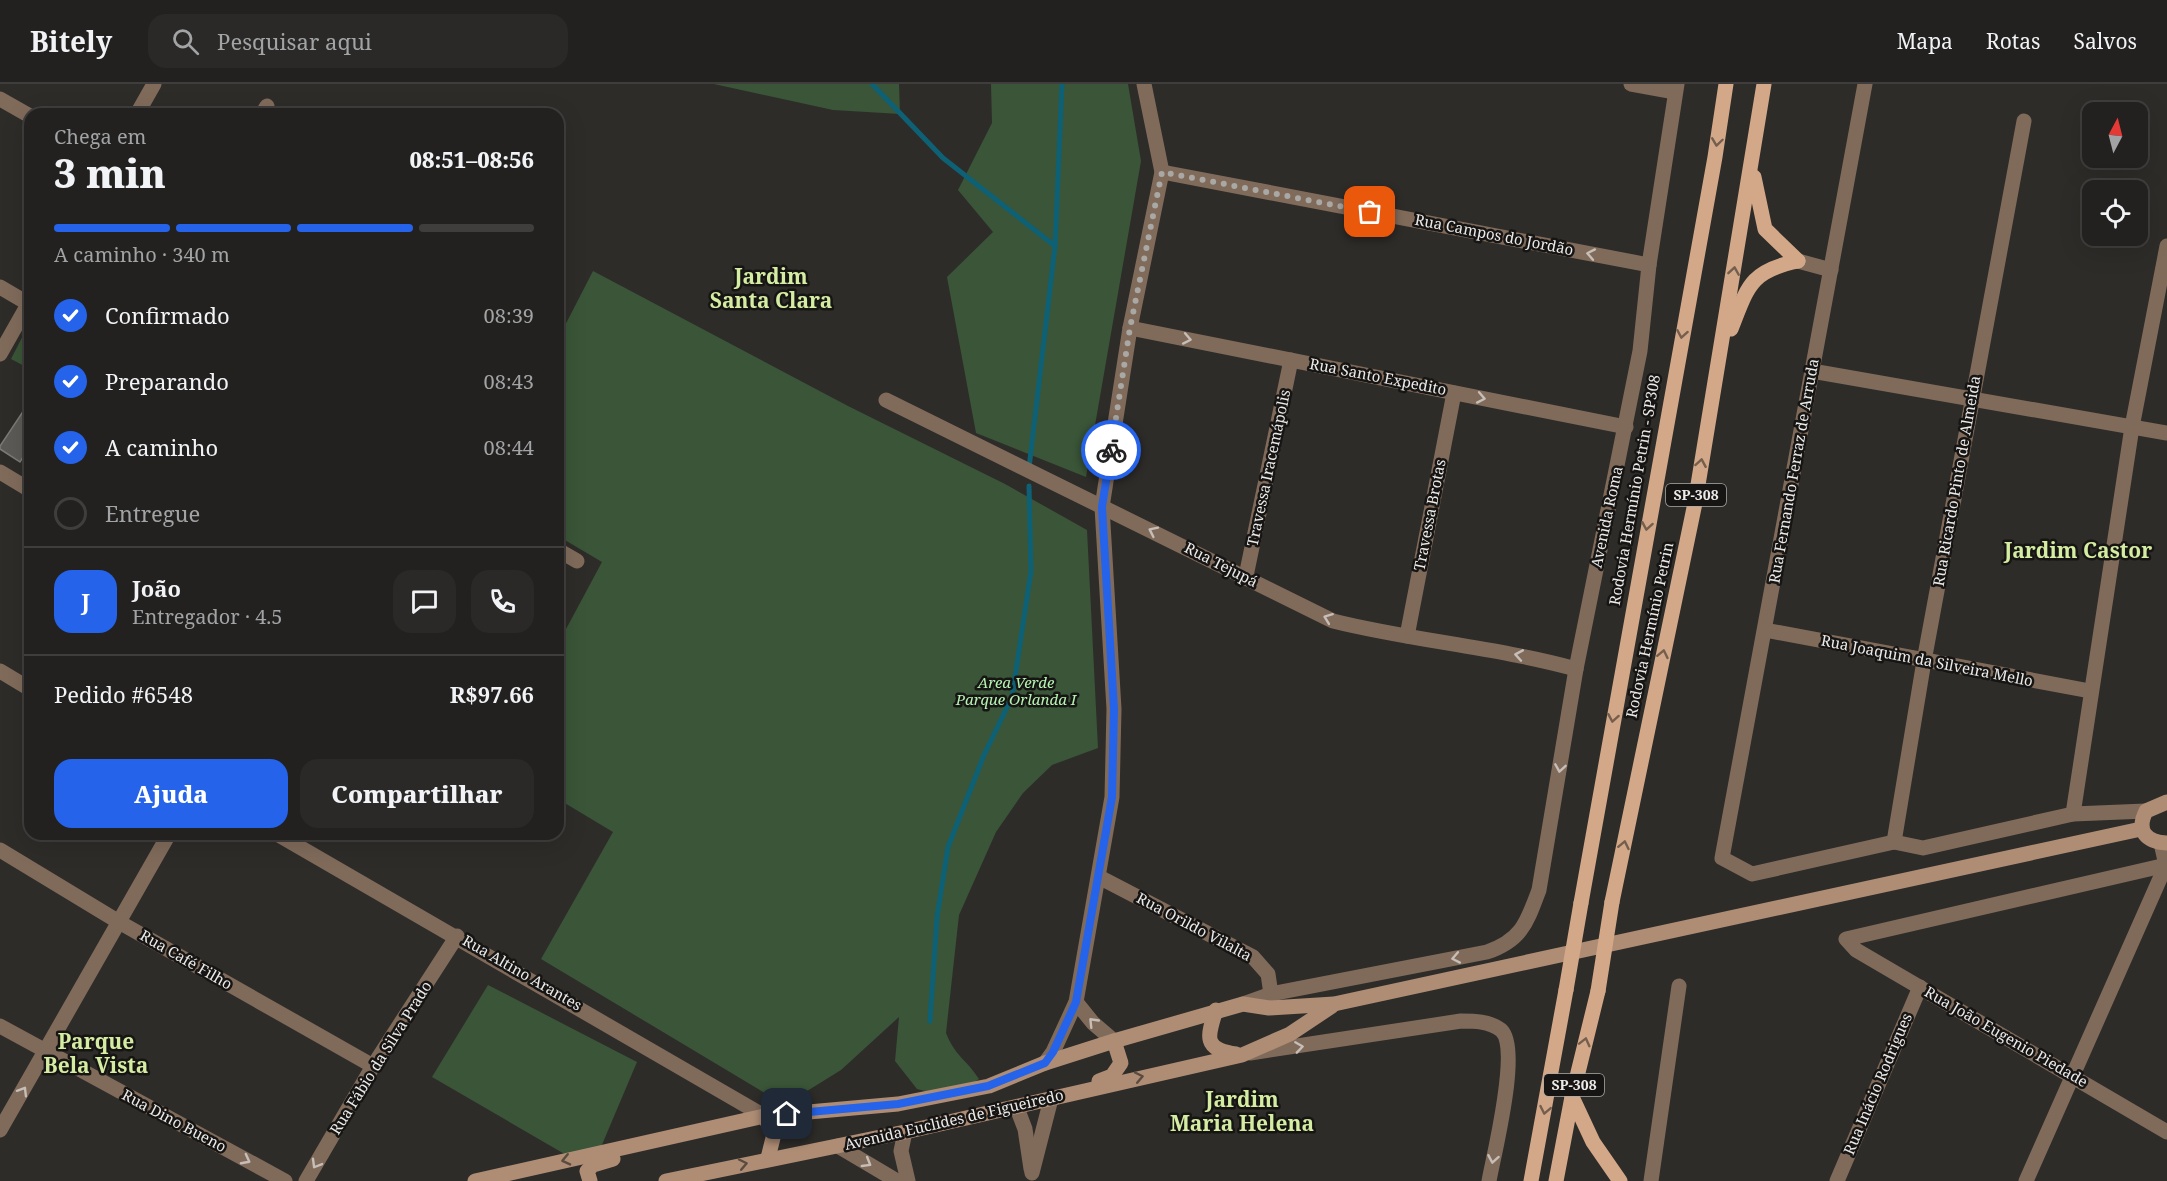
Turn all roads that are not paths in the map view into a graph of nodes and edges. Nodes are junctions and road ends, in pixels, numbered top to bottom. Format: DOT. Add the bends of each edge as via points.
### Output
graph roads {
  1 [pos="154,84"];
  2 [pos="1144,84"];
  3 [pos="1631,84"];
  4 [pos="1726,84"];
  5 [pos="1764,84"];
  6 [pos="1865,84"];
  7 [pos="1676,88"];
  8 [pos="0,99"];
  9 [pos="140,108"];
  10 [pos="24,113"];
  11 [pos="2024,121"];
  12 [pos="1751,165"];
  13 [pos="1162,172"];
  14 [pos="2167,246"];
  15 [pos="1798,261"];
  16 [pos="1649,265"];
  17 [pos="1831,270"];
  18 [pos="0,287"];
  19 [pos="24,300"];
  20 [pos="24,312"];
  21 [pos="1130,328"];
  22 [pos="0,354"];
  23 [pos="1291,360"];
  24 [pos="1812,372"];
  25 [pos="1717,375"];
  26 [pos="1454,393"];
  27 [pos="886,400"];
  28 [pos="1972,401"];
  29 [pos="1626,427"];
  30 [pos="2132,427"];
  31 [pos="2167,433"];
  32 [pos="0,472"];
  33 [pos="24,486"];
  34 [pos="1102,507"];
  35 [pos="564,553"];
  36 [pos="577,561"];
  37 [pos="1246,576"];
  38 [pos="1765,630"];
  39 [pos="1407,636"];
  40 [pos="1924,661"];
  41 [pos="1576,669"];
  42 [pos="0,671"];
  43 [pos="24,685"];
  44 [pos="2090,691"];
  45 [pos="2167,802"];
  46 [pos="2146,811"];
  47 [pos="2073,814"];
  48 [pos="2141,829"];
  49 [pos="166,840"];
  50 [pos="288,840"];
  51 [pos="1894,842"];
  52 [pos="2164,843"];
  53 [pos="0,850"];
  54 [pos="2166,865"];
  55 [pos="1099,876"];
  56 [pos="119,922"];
  57 [pos="457,936"];
  58 [pos="1511,940"];
  59 [pos="1679,986"];
  60 [pos="1920,987"];
  61 [pos="1271,994"];
  62 [pos="1076,1002"];
  63 [pos="1244,1004"];
  64 [pos="1334,1004"];
  65 [pos="1216,1010"];
  66 [pos="0,1026"];
  67 [pos="1114,1041"];
  68 [pos="46,1052"];
  69 [pos="1242,1055"];
  70 [pos="1045,1063"];
  71 [pos="373,1066"];
  72 [pos="2072,1075"];
  73 [pos="1078,1091"];
  74 [pos="1572,1097"];
  75 [pos="1051,1099"];
  76 [pos="1017,1108"];
  77 [pos="764,1116"];
  78 [pos="0,1130"];
  79 [pos="686,1132"];
  80 [pos="905,1132"];
  81 [pos="2167,1132"];
  82 [pos="838,1146"];
  83 [pos="768,1158"];
  84 [pos="1033,1177"];
  85 [pos="285,1181"];
  86 [pos="306,1181"];
  87 [pos="476,1181"];
  88 [pos="590,1181"];
  89 [pos="666,1181"];
  90 [pos="897,1181"];
  91 [pos="908,1181"];
  92 [pos="1489,1181"];
  93 [pos="1531,1181"];
  94 [pos="1556,1181"];
  95 [pos="1620,1181"];
  96 [pos="1650,1181"];
  97 [pos="1837,1181"];
  98 [pos="2026,1181"];
  1 -- 9 [label="street"];
  2 -- 13 [label="street"];
  3 -- 7 [label="street"];
  4 -- 93 [label="main road, Rodovia Hermínio Petrin - SP308 / SP-308, one-way, bridge"];
  5 -- 12 [label="main road, Rodovia Hermínio Petrin / SP-308"];
  6 -- 17 [label="street, Rua Fernando Ferraz de Arruda"];
  7 -- 16 [label="street, Avenida Roma"];
  8 -- 10 [label="street"];
  11 -- 28 [label="street, Rua Ricardo Pinto de Almeida"];
  12 -- 15 [label="main road" via="1765,228"];
  25 -- 12 [label="main road, Rodovia Hermínio Petrin / SP-308, one-way"];
  16 -- 13 [label="street, Rua Campos do Jordão, one-way"];
  13 -- 21 [label="street"];
  14 -- 30 [label="street"];
  15 -- 17 [label="street"];
  15 -- 25 [label="main road" via="1774,266 1749,284"];
  16 -- 29 [label="street, Avenida Roma" via="1640,351"];
  17 -- 24 [label="street, Rua Fernando Ferraz de Arruda"];
  18 -- 19 [label="street"];
  20 -- 22 [label="street"];
  21 -- 23 [label="street, Rua Santo Expedito, one-way"];
  21 -- 34 [label="street"];
  23 -- 26 [label="street, Rua Santo Expedito"];
  23 -- 37 [label="street, Travessa Iracemápolis"];
  24 -- 28 [label="street"];
  24 -- 38 [label="street, Rua Fernando Ferraz de Arruda"];
  74 -- 25 [label="main road, Rodovia Hermínio Petrin / SP-308, one-way, bridge" via="1598,991 1612,902 1695,503"];
  26 -- 29 [label="street, Rua Santo Expedito, one-way"];
  26 -- 39 [label="street, Travessa Brotas"];
  27 -- 34 [label="street, Rua Tejupá"];
  28 -- 30 [label="street"];
  28 -- 40 [label="street, Rua Ricardo Pinto de Almeida"];
  29 -- 41 [label="street, Avenida Roma"];
  30 -- 31 [label="street"];
  30 -- 44 [label="street"];
  32 -- 33 [label="street"];
  37 -- 34 [label="street, Rua Tejupá, one-way"];
  34 -- 55 [label="street" via="1114,709 1112,797"];
  35 -- 36 [label="street"];
  39 -- 37 [label="street, Rua Tejupá, one-way" via="1333,621"];
  38 -- 40 [label="street, Rua Joaquim da Silveira Mello"];
  38 -- 51 [label="street, Rua Fernando Ferraz de Arruda" via="1722,858 1752,874"];
  41 -- 39 [label="street, Rua Tejupá, one-way"];
  40 -- 44 [label="street, Rua Joaquim da Silveira Mello"];
  40 -- 51 [label="street, Rua Ricardo Pinto de Almeida"];
  41 -- 58 [label="street, Avenida Roma, one-way" via="1539,890 1527,922"];
  42 -- 43 [label="street"];
  44 -- 47 [label="street"];
  45 -- 46 [label="street"];
  46 -- 47 [label="street"];
  46 -- 48 [label="street"];
  47 -- 51 [label="street" via="1923,848"];
  48 -- 52 [label="street" via="2154,843"];
  48 -- 64 [label="street"];
  49 -- 56 [label="street"];
  50 -- 57 [label="street, Rua Altino Arantes"];
  52 -- 54 [label="street"];
  53 -- 56 [label="street, Rua Café Filho"];
  54 -- 60 [label="street, Rua João Eugenio Piedade" via="1846,939 1856,950"];
  54 -- 72 [label="street"];
  55 -- 61 [label="street, Rua Orildo Vilalta" via="1253,957 1268,974"];
  55 -- 62 [label="street"];
  56 -- 68 [label="street"];
  56 -- 71 [label="street, Rua Café Filho"];
  57 -- 71 [label="street, Rua Fábio da Silva Prado"];
  57 -- 77 [label="street, Rua Altino Arantes"];
  58 -- 61 [label="street, Avenida Euclides de Figueiredo, one-way" via="1486,952"];
  59 -- 96 [label="street"];
  60 -- 72 [label="street, Rua João Eugenio Piedade"];
  60 -- 97 [label="street, Rua Inácio Rodrigues"];
  61 -- 63 [label="street, Avenida Euclides de Figueiredo"];
  67 -- 62 [label="street, one-way"];
  62 -- 70 [label="street"];
  63 -- 64 [label="street, Avenida Euclides de Figueiredo" via="1269,1008"];
  63 -- 65 [label="street, Avenida Euclides de Figueiredo"];
  64 -- 69 [label="street, Avenida Euclides de Figueiredo" via="1290,1034"];
  65 -- 67 [label="street, Avenida Euclides de Figueiredo"];
  65 -- 69 [label="street" via="1209,1042 1223,1052"];
  66 -- 68 [label="street, Rua Dino Bueno"];
  67 -- 70 [label="street, Avenida Euclides de Figueiredo"];
  67 -- 73 [label="street" via="1120,1055 1118,1069 1112,1076"];
  78 -- 68 [label="street, one-way"];
  68 -- 85 [label="street, Rua Dino Bueno, one-way"];
  73 -- 69 [label="street, Avenida Euclides de Figueiredo, one-way"];
  69 -- 92 [label="street, Avenida Euclides de Figueiredo, one-way" via="1461,1021 1492,1025 1502,1031 1510,1054"];
  70 -- 77 [label="street, Avenida Euclides de Figueiredo" via="988,1086 898,1104"];
  71 -- 86 [label="street, Rua Fábio da Silva Prado, one-way"];
  72 -- 81 [label="street, Rua João Eugenio Piedade"];
  72 -- 98 [label="street"];
  73 -- 75 [label="street, Avenida Euclides de Figueiredo"];
  74 -- 94 [label="main road, Rodovia Hermínio Petrin / SP-308"];
  74 -- 95 [label="main road" via="1593,1142"];
  75 -- 76 [label="street, Avenida Euclides de Figueiredo"];
  75 -- 84 [label="street"];
  76 -- 80 [label="street, Avenida Euclides de Figueiredo"];
  76 -- 84 [label="street" via="1025,1129"];
  77 -- 79 [label="street, Avenida Euclides de Figueiredo"];
  77 -- 83 [label="street" via="774,1134"];
  79 -- 87 [label="street, Avenida Euclides de Figueiredo, one-way"];
  79 -- 88 [label="street" via="659,1145 592,1165 588,1171"];
  80 -- 82 [label="street, Avenida Euclides de Figueiredo"];
  80 -- 91 [label="street" via="901,1151"];
  82 -- 83 [label="street, Avenida Euclides de Figueiredo"];
  82 -- 90 [label="street, one-way"];
  89 -- 83 [label="street, Avenida Euclides de Figueiredo, one-way"];
}
